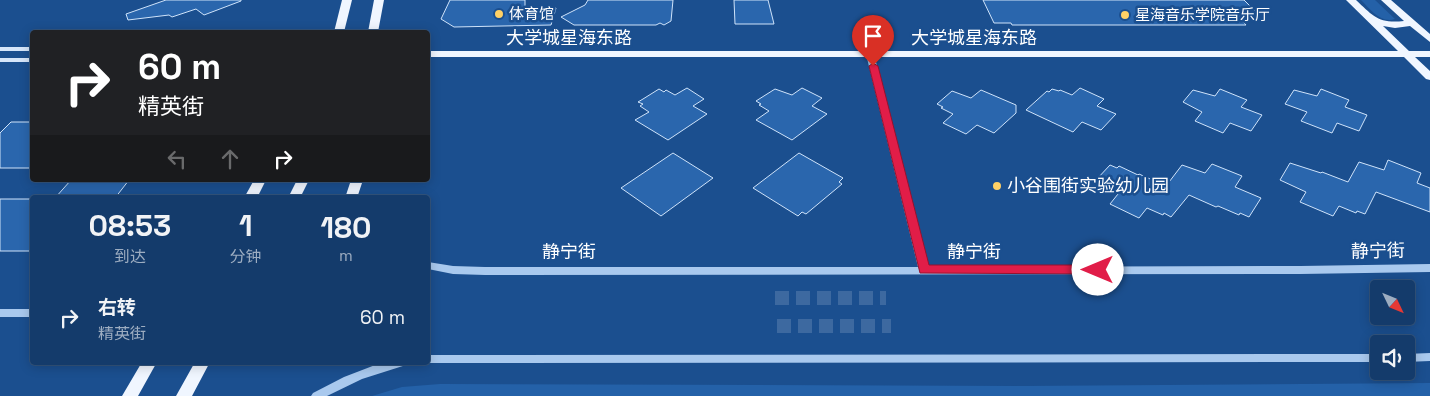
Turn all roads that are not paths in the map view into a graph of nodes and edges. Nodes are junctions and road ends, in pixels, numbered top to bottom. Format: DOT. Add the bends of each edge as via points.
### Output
graph roads {
  1 [pos="347,0"];
  2 [pos="379,0"];
  3 [pos="1350,0"];
  4 [pos="1386,0"];
  5 [pos="1374,22"];
  6 [pos="1411,22"];
  7 [pos="340,30"];
  8 [pos="373,30"];
  9 [pos="1430,39"];
  10 [pos="0,49"];
  11 [pos="30,49"];
  12 [pos="430,54"];
  13 [pos="455,54"];
  14 [pos="870,54"];
  15 [pos="1407,54"];
  16 [pos="1430,54"];
  17 [pos="0,60"];
  18 [pos="30,60"];
  19 [pos="430,63"];
  20 [pos="1430,77"];
  21 [pos="259,182"];
  22 [pos="302,182"];
  23 [pos="356,182"];
  24 [pos="252,195"];
  25 [pos="296,195"];
  26 [pos="353,195"];
  27 [pos="430,266"];
  28 [pos="1430,268"];
  29 [pos="924,270"];
  30 [pos="0,313"];
  31 [pos="30,313"];
  32 [pos="1430,357"];
  33 [pos="1370,358"];
  34 [pos="1415,358"];
  35 [pos="430,359"];
  36 [pos="148,365"];
  37 [pos="201,365"];
  38 [pos="392,365"];
  39 [pos="130,396"];
  40 [pos="184,396"];
  41 [pos="317,396"];
  1 -- 7 [label="main road"];
  2 -- 8 [label="main road"];
  3 -- 5 [label="main road"];
  4 -- 6 [label="main road"];
  5 -- 6 [label="main road" via="1399,25"];
  5 -- 15 [label="main road"];
  6 -- 9 [label="main road"];
  10 -- 11 [label="main road"];
  12 -- 13 [label="main road, 大学城星海东路"];
  13 -- 14 [label="main road, 大学城星海东路"];
  13 -- 19 [label="main road"];
  14 -- 15 [label="main road, 大学城星海东路"];
  14 -- 29 [label="street"];
  15 -- 16 [label="main road, 大学城星海东路"];
  15 -- 20 [label="main road"];
  17 -- 18 [label="main road"];
  21 -- 24 [label="main road"];
  22 -- 25 [label="main road"];
  23 -- 26 [label="main road"];
  27 -- 29 [label="street, 静宁街" via="485,271"];
  28 -- 29 [label="street, 静宁街"];
  30 -- 31 [label="street"];
  32 -- 34 [label="street"];
  33 -- 35 [label="street"];
  36 -- 39 [label="main road"];
  37 -- 40 [label="main road"];
  38 -- 41 [label="street" via="356,376"];
}
